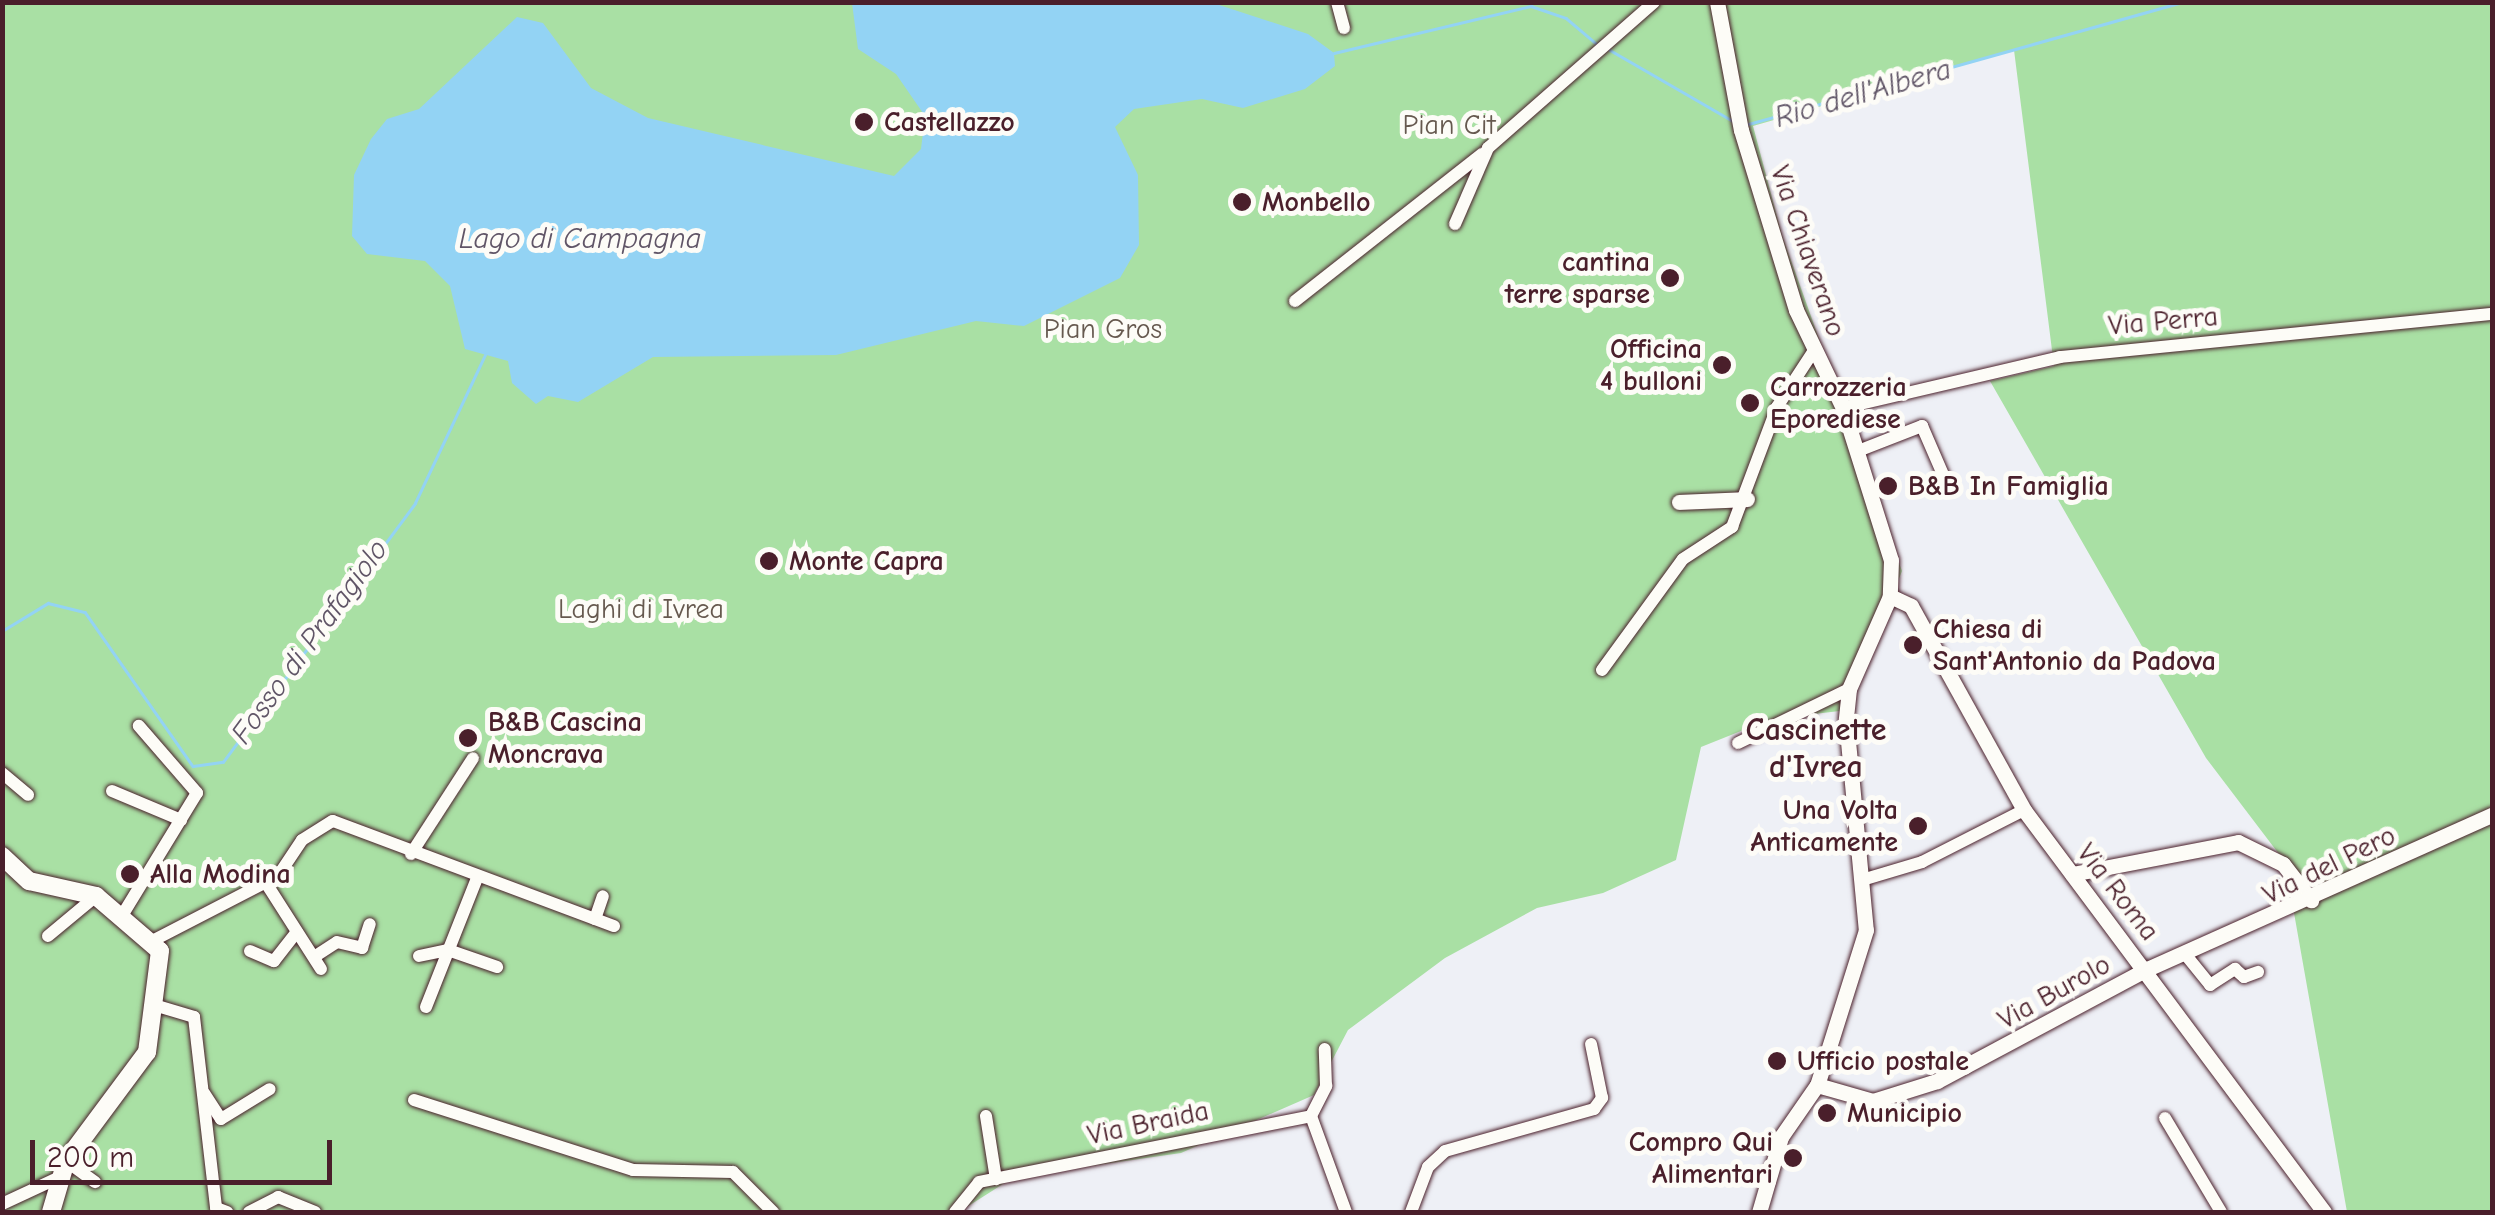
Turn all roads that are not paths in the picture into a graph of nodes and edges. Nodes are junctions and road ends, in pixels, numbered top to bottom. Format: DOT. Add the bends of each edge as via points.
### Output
graph roads {
  1 [pos="1337,2"];
  2 [pos="1654,2"];
  3 [pos="1717,2"];
  4 [pos="1344,28"];
  5 [pos="1488,148"];
  6 [pos="1456,224"];
  7 [pos="1295,301"];
  8 [pos="2492,314"];
  9 [pos="1813,352"];
  10 [pos="1843,408"];
  11 [pos="1858,451"];
  12 [pos="1948,486"];
  13 [pos="1747,499"];
  14 [pos="1679,502"];
  15 [pos="1890,596"];
  16 [pos="1602,670"];
  17 [pos="1849,689"];
  18 [pos="139,726"];
  19 [pos="1738,743"];
  20 [pos="473,758"];
  21 [pos="2,773"];
  22 [pos="112,791"];
  23 [pos="28,795"];
  24 [pos="2024,810"];
  25 [pos="2492,816"];
  26 [pos="181,820"];
  27 [pos="411,854"];
  28 [pos="2,856"];
  29 [pos="2072,874"];
  30 [pos="477,878"];
  31 [pos="1862,880"];
  32 [pos="266,883"];
  33 [pos="96,896"];
  34 [pos="603,896"];
  35 [pos="2311,900"];
  36 [pos="124,914"];
  37 [pos="595,918"];
  38 [pos="370,924"];
  39 [pos="614,926"];
  40 [pos="297,932"];
  41 [pos="48,936"];
  42 [pos="154,940"];
  43 [pos="448,950"];
  44 [pos="250,952"];
  45 [pos="2185,954"];
  46 [pos="419,956"];
  47 [pos="497,967"];
  48 [pos="2147,970"];
  49 [pos="2258,972"];
  50 [pos="154,1005"];
  51 [pos="426,1007"];
  52 [pos="1591,1044"];
  53 [pos="1325,1049"];
  54 [pos="1818,1084"];
  55 [pos="270,1089"];
  56 [pos="202,1090"];
  57 [pos="414,1100"];
  58 [pos="986,1116"];
  59 [pos="1311,1116"];
  60 [pos="2165,1118"];
  61 [pos="63,1169"];
  62 [pos="996,1179"];
  63 [pos="95,1182"];
  64 [pos="2,1204"];
  65 [pos="51,1212"];
  66 [pos="226,1212"];
  67 [pos="249,1212"];
  68 [pos="314,1212"];
  69 [pos="773,1212"];
  70 [pos="955,1212"];
  71 [pos="1346,1212"];
  72 [pos="1411,1212"];
  73 [pos="1760,1212"];
  74 [pos="2222,1212"];
  75 [pos="2324,1212"];
  1 -- 4 [label="street"];
  2 -- 5 [label="street"];
  3 -- 9 [label="street, Via Chiaverano" via="1740,124"];
  5 -- 6 [label="street"];
  5 -- 7 [label="street"];
  8 -- 10 [label="street, Via Perra" via="2060,357"];
  9 -- 10 [label="street, Via Chiaverano"];
  9 -- 13 [label="street" via="1777,407"];
  10 -- 11 [label="street, Via Chiaverano"];
  11 -- 12 [label="street" via="1922,426"];
  11 -- 15 [label="street, Via Chiaverano" via="1891,560"];
  13 -- 14 [label="street"];
  13 -- 16 [label="street" via="1727,532 1683,559"];
  15 -- 17 [label="street"];
  15 -- 24 [label="street, Via Roma" via="1911,606"];
  17 -- 19 [label="street"];
  17 -- 31 [label="street" via="1849,811"];
  18 -- 26 [label="street" via="197,793"];
  20 -- 27 [label="street"];
  21 -- 23 [label="street"];
  22 -- 26 [label="street"];
  24 -- 29 [label="street, Via Roma"];
  24 -- 31 [label="street" via="1922,862"];
  25 -- 35 [label="street, Via del Pero"];
  26 -- 36 [label="street"];
  27 -- 30 [label="street"];
  27 -- 32 [label="street" via="333,821 314,829"];
  28 -- 33 [label="main road" via="29,881"];
  29 -- 35 [label="street" via="2238,842 2283,864"];
  29 -- 48 [label="street, Via Roma"];
  30 -- 37 [label="street"];
  30 -- 43 [label="street"];
  31 -- 54 [label="street" via="1862,946"];
  32 -- 40 [label="street"];
  32 -- 42 [label="street"];
  33 -- 36 [label="main road"];
  33 -- 41 [label="street"];
  34 -- 37 [label="street"];
  35 -- 45 [label="street, Via del Pero"];
  36 -- 42 [label="main road"];
  37 -- 39 [label="street"];
  38 -- 40 [label="street" via="362,948 337,942 318,963"];
  40 -- 44 [label="street" via="274,961"];
  42 -- 50 [label="main road"];
  43 -- 46 [label="street"];
  43 -- 47 [label="street"];
  43 -- 51 [label="street"];
  45 -- 48 [label="street, Via del Pero"];
  45 -- 49 [label="street" via="2210,985 2235,969 2244,977"];
  48 -- 54 [label="street, Via Burolo" via="1907,1092 1873,1102"];
  48 -- 75 [label="street, Via Roma"];
  50 -- 56 [label="street" via="194,1017"];
  50 -- 61 [label="main road" via="146,1052"];
  52 -- 72 [label="street" via="1602,1098 1594,1109 1445,1152"];
  53 -- 59 [label="street" via="1326,1086"];
  54 -- 73 [label="street" via="1781,1137"];
  55 -- 56 [label="street" via="221,1119"];
  56 -- 66 [label="street" via="216,1208"];
  57 -- 69 [label="street" via="633,1170 733,1172"];
  58 -- 62 [label="street"];
  59 -- 62 [label="street, Via Braida"];
  59 -- 71 [label="street"];
  60 -- 74 [label="street"];
  61 -- 63 [label="street"];
  61 -- 64 [label="street"];
  61 -- 65 [label="main road"];
  62 -- 70 [label="street" via="967,1188"];
  67 -- 68 [label="street" via="278,1197"];
}
